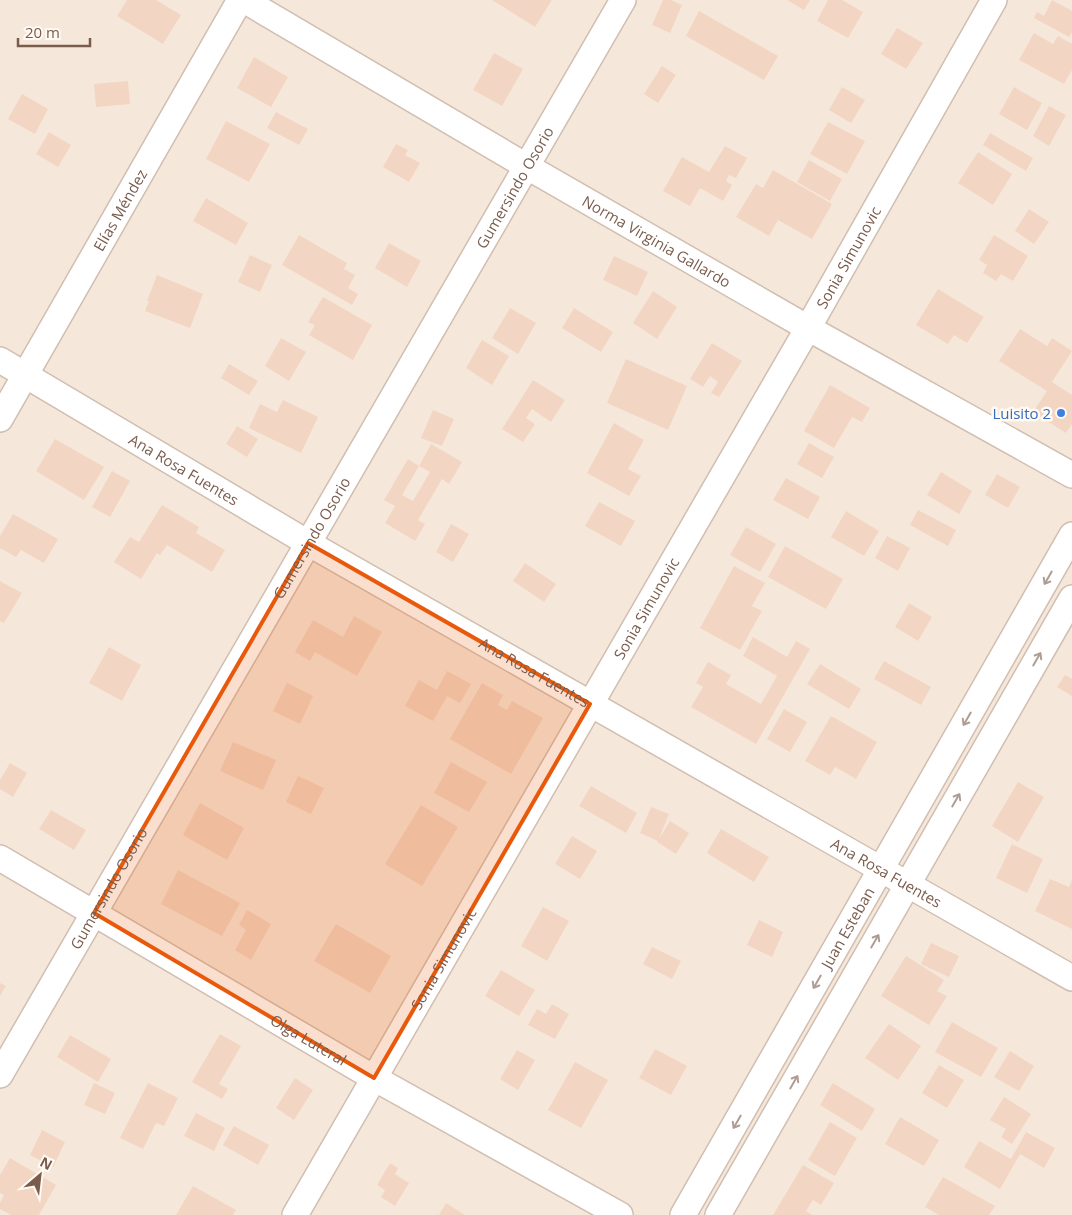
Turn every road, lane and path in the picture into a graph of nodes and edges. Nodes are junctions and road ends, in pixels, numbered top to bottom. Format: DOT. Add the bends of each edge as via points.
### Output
graph roads {
  1 [pos="240,0"];
  2 [pos="244,0"];
  3 [pos="622,0"];
  4 [pos="994,0"];
  5 [pos="526,166"];
  6 [pos="808,328"];
  7 [pos="0,360"];
  8 [pos="25,375"];
  9 [pos="0,418"];
  10 [pos="1072,475"];
  11 [pos="1072,535"];
  12 [pos="308,543"];
  13 [pos="1072,598"];
  14 [pos="590,704"];
  15 [pos="0,858"];
  16 [pos="882,869"];
  17 [pos="908,884"];
  18 [pos="94,913"];
  19 [pos="1072,978"];
  20 [pos="0,1076"];
  21 [pos="374,1078"];
  22 [pos="295,1215"];
  23 [pos="620,1215"];
  24 [pos="683,1215"];
  25 [pos="718,1215"];
  1 -- 8 [label="street, Elías Méndez"];
  2 -- 5 [label="street, Norma Virginia Gallardo"];
  3 -- 5 [label="street, Gumersindo Osorio"];
  4 -- 6 [label="street, Sonia Simunovic"];
  5 -- 6 [label="street, Norma Virginia Gallardo"];
  5 -- 12 [label="street, Gumersindo Osorio"];
  6 -- 10 [label="street, Norma Virginia Gallardo"];
  6 -- 14 [label="street, Sonia Simunovic"];
  7 -- 8 [label="street, Ana Rosa Fuentes"];
  8 -- 9 [label="street, Elías Méndez"];
  8 -- 12 [label="street, Ana Rosa Fuentes"];
  11 -- 16 [label="street, Juan Esteban, one-way"];
  12 -- 14 [label="street, Ana Rosa Fuentes"];
  12 -- 18 [label="street, Gumersindo Osorio"];
  17 -- 13 [label="street, Juan Esteban, one-way"];
  14 -- 16 [label="street, Ana Rosa Fuentes"];
  14 -- 21 [label="street, Sonia Simunovic"];
  15 -- 18 [label="street, Olga Luteral"];
  16 -- 17 [label="street, Ana Rosa Fuentes"];
  16 -- 24 [label="street, Juan Esteban, one-way"];
  17 -- 19 [label="street, Ana Rosa Fuentes"];
  25 -- 17 [label="street, Juan Esteban, one-way"];
  18 -- 20 [label="street, Gumersindo Osorio"];
  18 -- 21 [label="street, Olga Luteral"];
  21 -- 22 [label="street, Sonia Simunovic"];
  21 -- 23 [label="street, Olga Luteral"];
}
